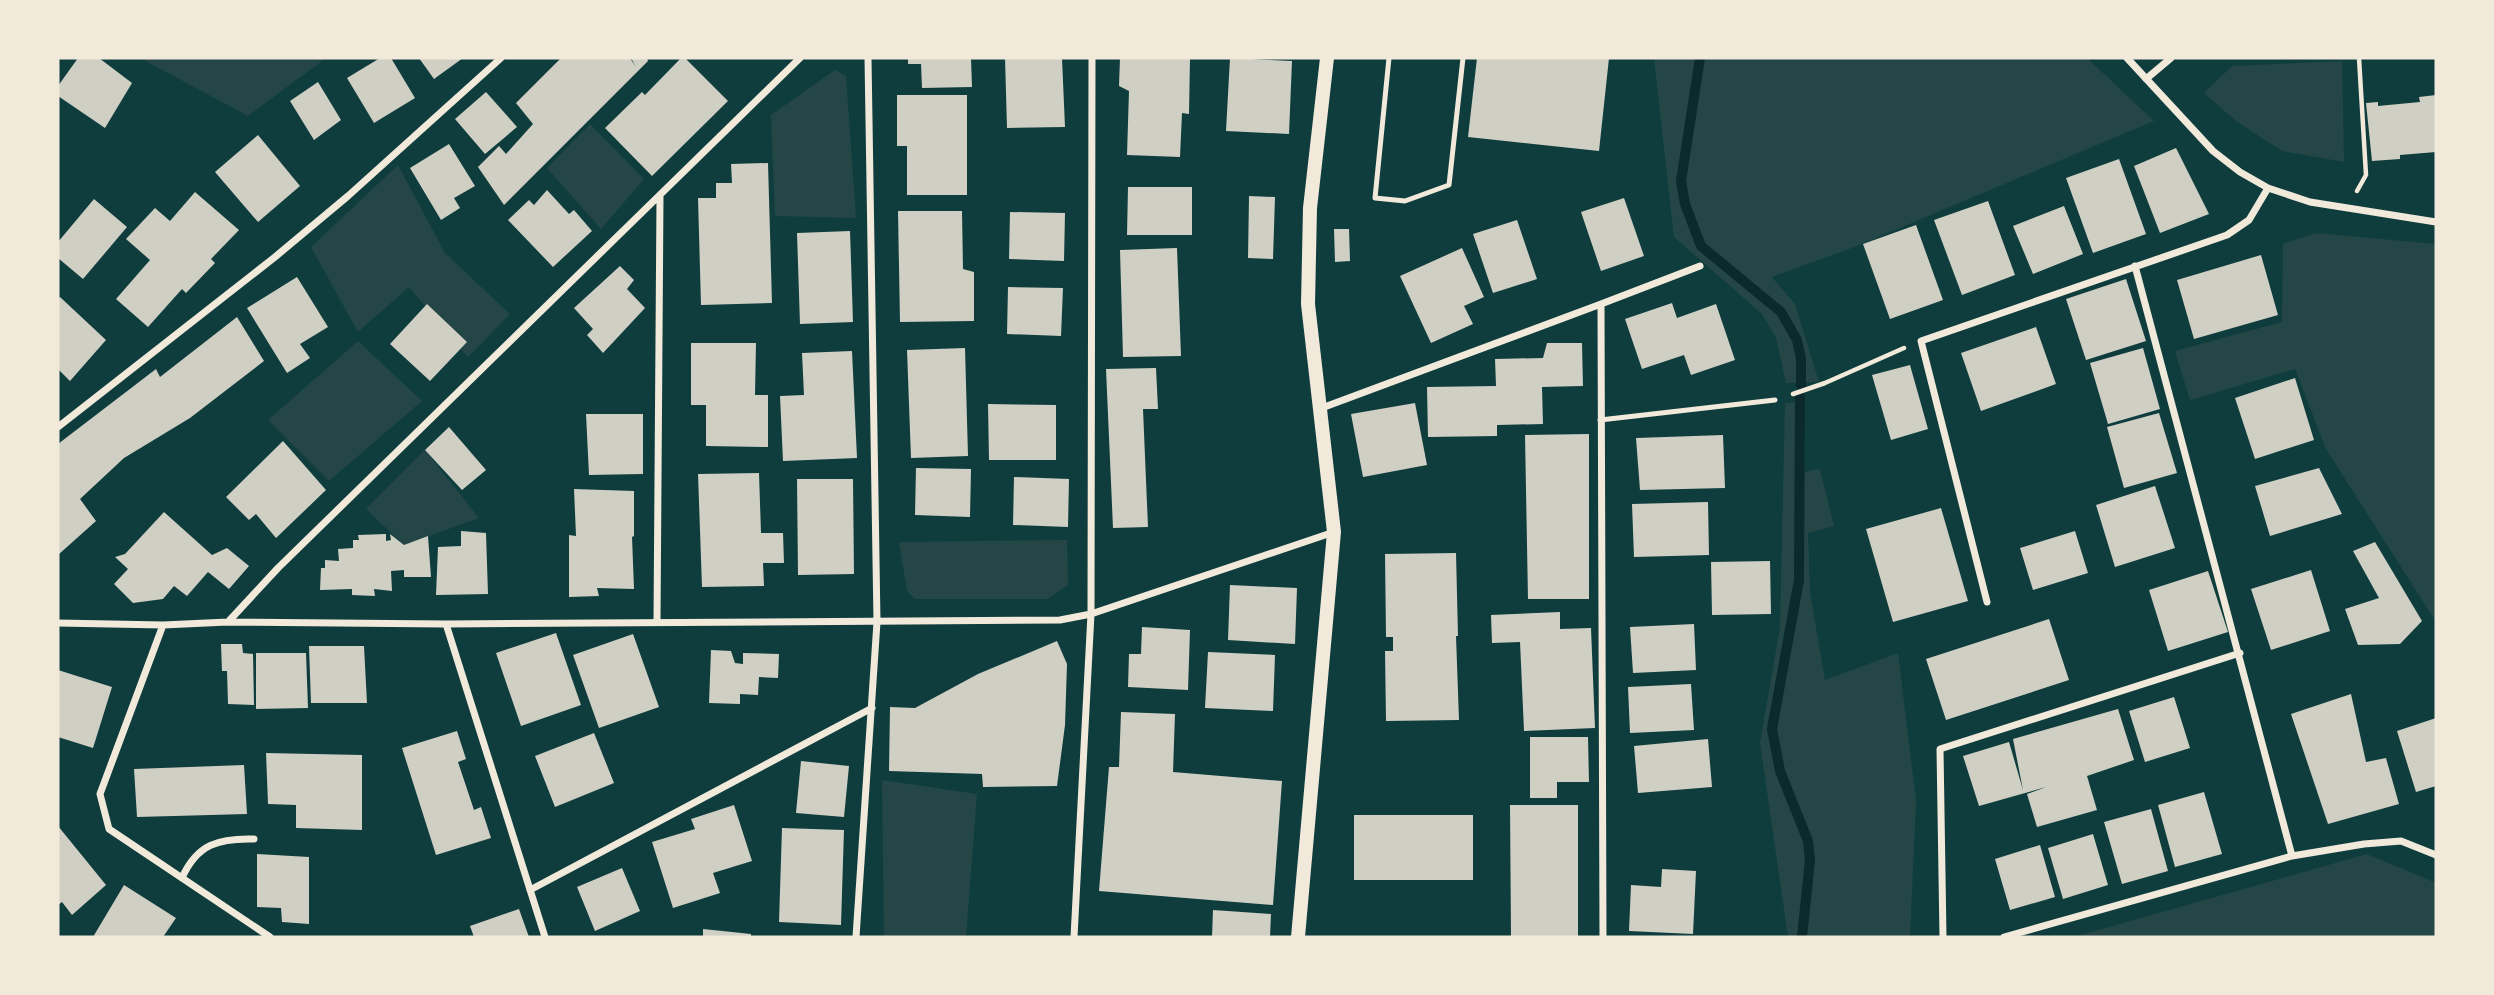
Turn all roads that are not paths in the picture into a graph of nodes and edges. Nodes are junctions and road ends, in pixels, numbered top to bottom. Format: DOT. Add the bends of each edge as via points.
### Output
graph roads {
  1 [pos="501,58"];
  2 [pos="800,58"];
  3 [pos="868,58"];
  4 [pos="1092,58"];
  5 [pos="1328,58"];
  6 [pos="1389,58"];
  7 [pos="1463,58"];
  8 [pos="2127,58"];
  9 [pos="2171,58"];
  10 [pos="2146,79"];
  11 [pos="2268,188"];
  12 [pos="660,197"];
  13 [pos="2436,222"];
  14 [pos="1700,266"];
  15 [pos="2135,266"];
  16 [pos="1601,304"];
  17 [pos="1775,400"];
  18 [pos="1318,409"];
  19 [pos="1600,420"];
  20 [pos="60,421"];
  21 [pos="1334,532"];
  22 [pos="1987,602"];
  23 [pos="1090,614"];
  24 [pos="228,622"];
  25 [pos="657,622"];
  26 [pos="877,622"];
  27 [pos="58,623"];
  28 [pos="446,624"];
  29 [pos="163,625"];
  30 [pos="2240,653"];
  31 [pos="872,708"];
  32 [pos="254,839"];
  33 [pos="2436,855"];
  34 [pos="2292,856"];
  35 [pos="182,878"];
  36 [pos="530,890"];
  37 [pos="270,937"];
  38 [pos="545,937"];
  39 [pos="856,937"];
  40 [pos="1074,937"];
  41 [pos="1298,937"];
  42 [pos="1603,937"];
  43 [pos="1943,937"];
  44 [pos="2004,937"];
  1 -- 20 [label="street" via="306,231"];
  2 -- 12 [label="street"];
  3 -- 26 [label="street"];
  4 -- 23 [label="street"];
  5 -- 18 [label="main road" via="1310,208 1308,304"];
  6 -- 7 [label="lane" via="1375,198 1405,201 1449,185"];
  8 -- 10 [label="street"];
  9 -- 10 [label="street"];
  10 -- 11 [label="street" via="2213,150"];
  11 -- 13 [label="street" via="2310,202"];
  11 -- 15 [label="street" via="2238,230"];
  12 -- 24 [label="street"];
  12 -- 25 [label="street"];
  14 -- 16 [label="street"];
  15 -- 22 [label="street" via="1921,341"];
  15 -- 30 [label="street"];
  16 -- 18 [label="street"];
  16 -- 19 [label="street"];
  17 -- 19 [label="lane"];
  18 -- 21 [label="main road"];
  19 -- 42 [label="street"];
  21 -- 23 [label="street"];
  21 -- 41 [label="main road"];
  23 -- 26 [label="street" via="1060,620"];
  23 -- 40 [label="street"];
  24 -- 28 [label="street"];
  24 -- 29 [label="street"];
  25 -- 26 [label="street"];
  25 -- 28 [label="street"];
  26 -- 31 [label="street"];
  27 -- 29 [label="street"];
  28 -- 36 [label="street"];
  29 -- 35 [label="street" via="100,794 110,829"];
  30 -- 34 [label="street"];
  30 -- 43 [label="street" via="1940,749"];
  31 -- 36 [label="street"];
  31 -- 39 [label="street"];
  32 -- 35 [label="street" via="218,841 190,860"];
  33 -- 34 [label="street" via="2400,841"];
  34 -- 44 [label="street"];
  35 -- 37 [label="street"];
  36 -- 38 [label="street"];
}
